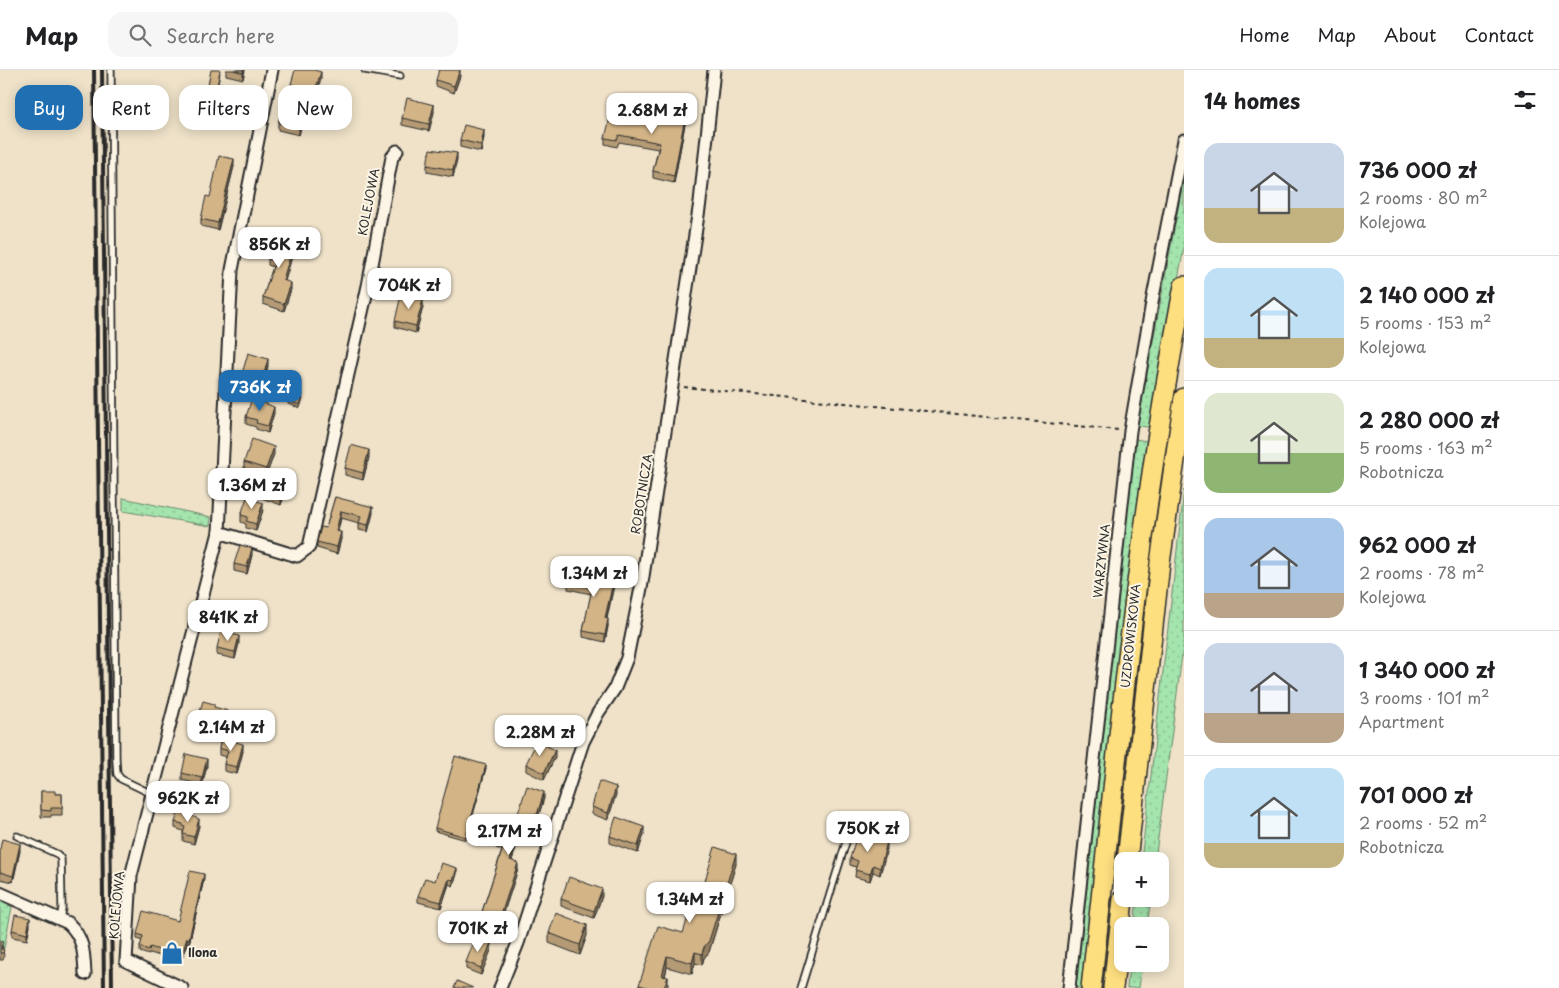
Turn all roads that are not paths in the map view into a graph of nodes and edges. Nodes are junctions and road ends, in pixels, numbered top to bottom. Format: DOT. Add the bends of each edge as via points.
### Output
graph roads {
  1 [pos="111,70"];
  2 [pos="272,70"];
  3 [pos="365,70"];
  4 [pos="714,70"];
  5 [pos="400,76"];
  6 [pos="1184,140"];
  7 [pos="397,151"];
  8 [pos="1184,286"];
  9 [pos="1184,398"];
  10 [pos="1181,436"];
  11 [pos="219,532"];
  12 [pos="152,794"];
  13 [pos="17,836"];
  14 [pos="847,839"];
  15 [pos="1128,852"];
  16 [pos="0,893"];
  17 [pos="1121,907"];
  18 [pos="60,918"];
  19 [pos="85,974"];
  20 [pos="182,988"];
  21 [pos="500,988"];
  22 [pos="801,988"];
  23 [pos="1069,988"];
  24 [pos="1091,988"];
  25 [pos="1113,988"];
  1 -- 12 [label="lane" via="116,760 117,774 121,779"];
  2 -- 11 [label="street, KOLEJOWA" via="232,270"];
  3 -- 5 [label="lane"];
  4 -- 21 [label="street, ROBOTNICZA" via="700,202 673,385 627,658 583,742 518,943"];
  6 -- 23 [label="street, WARZYWNA" via="1130,431"];
  7 -- 11 [label="street, KOLEJOWA" via="392,157 368,286 309,547 297,556"];
  8 -- 24 [label="main road, UZDROWISKOWA" via="1157,434 1139,562"];
  9 -- 10 [label="main road, UZDROWISKOWA"];
  10 -- 15 [label="main road, UZDROWISKOWA" via="1160,563"];
  11 -- 12 [label="street, KOLEJOWA"];
  12 -- 20 [label="street, KOLEJOWA" via="131,876 126,961"];
  13 -- 18 [label="lane" via="61,859"];
  14 -- 22 [label="lane"];
  16 -- 18 [label="street"];
  17 -- 25 [label="main road"];
  18 -- 19 [label="street" via="76,930 82,940"];
}
